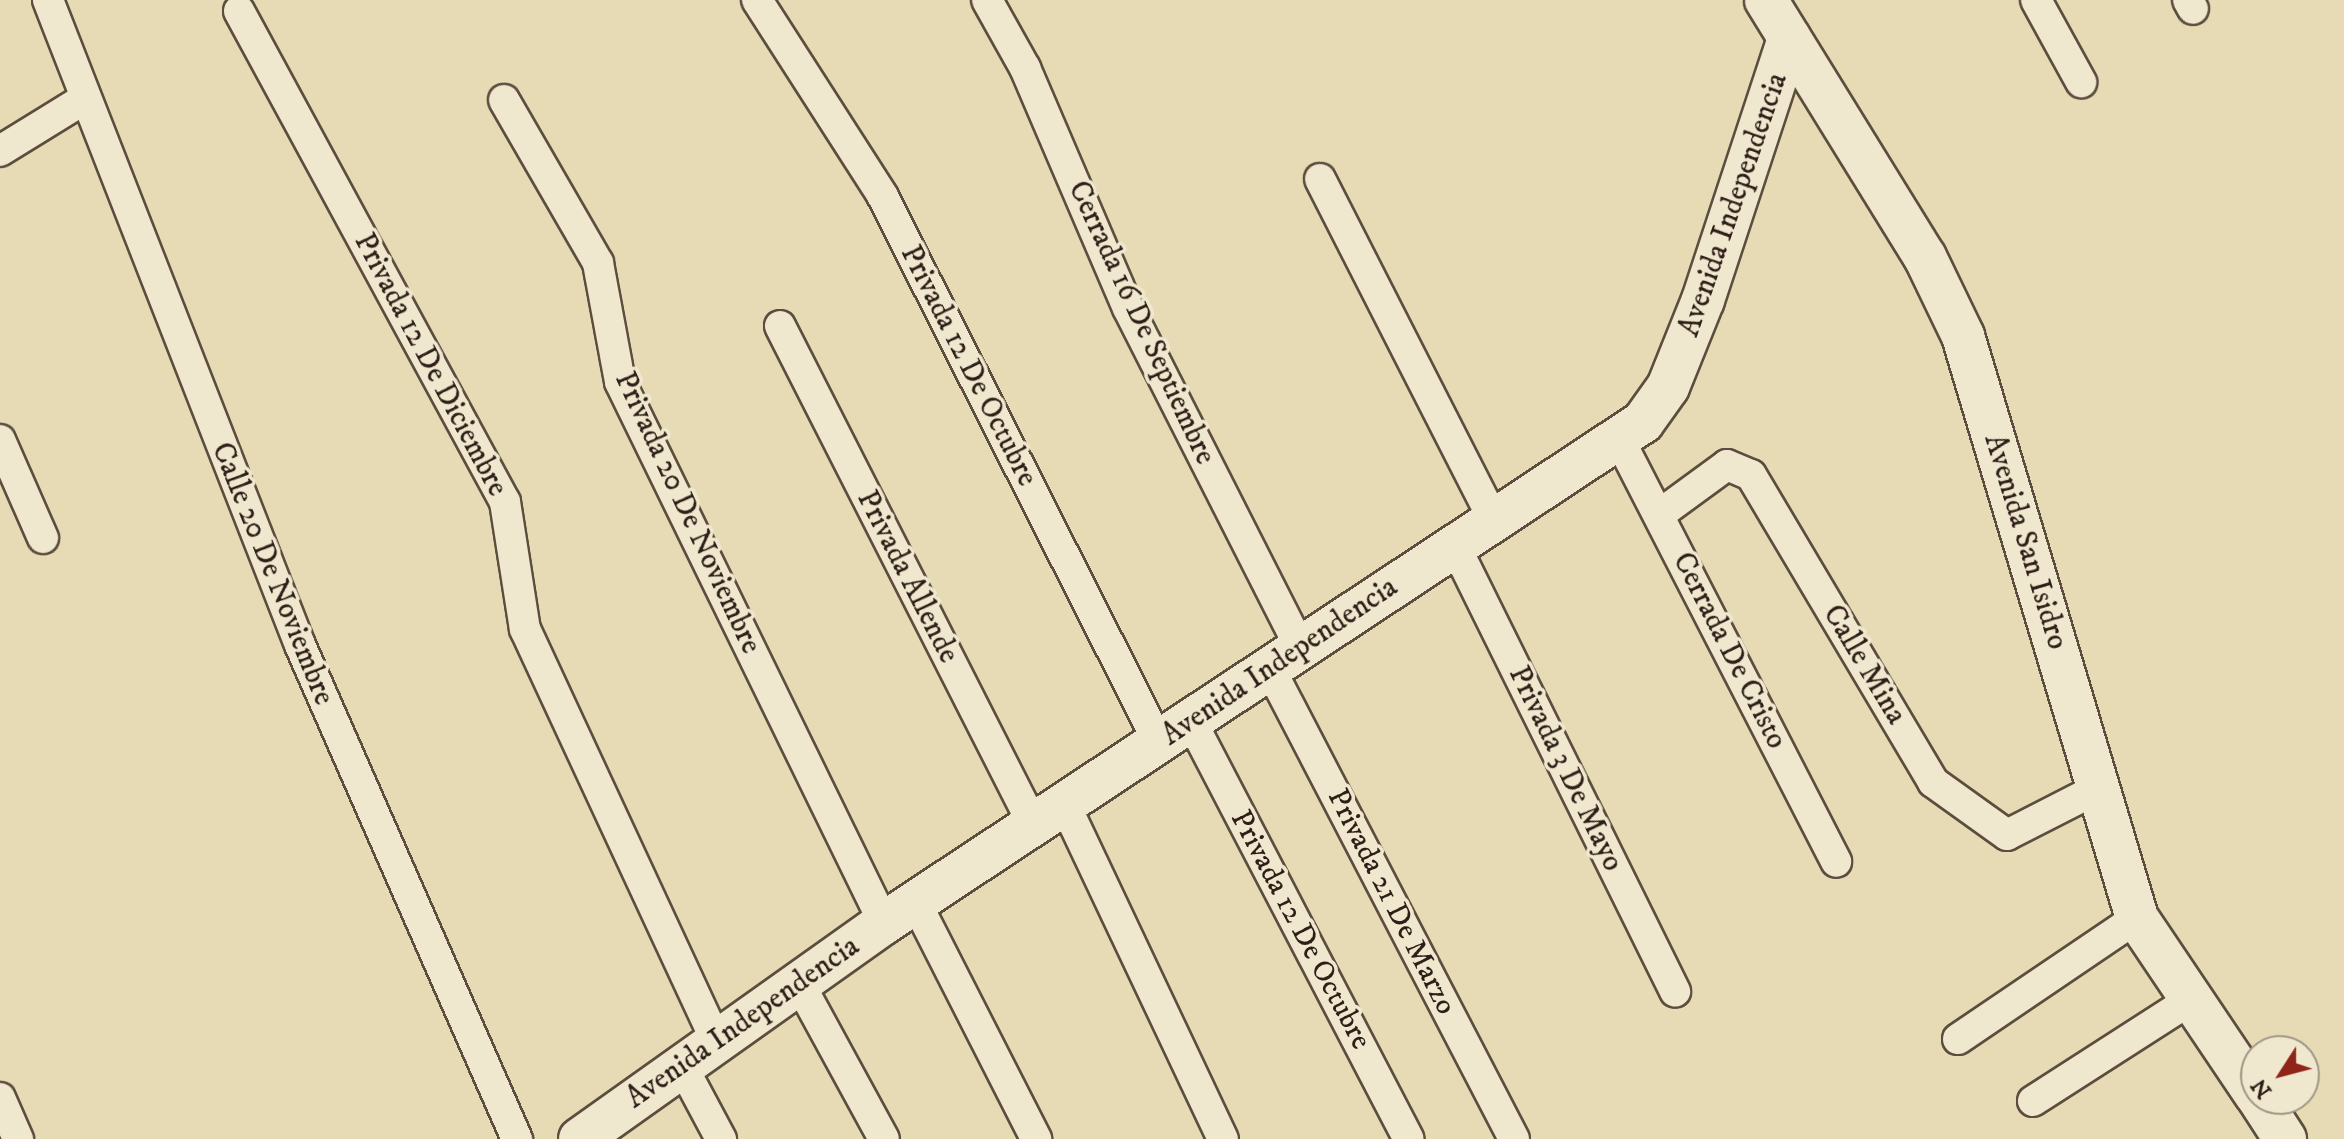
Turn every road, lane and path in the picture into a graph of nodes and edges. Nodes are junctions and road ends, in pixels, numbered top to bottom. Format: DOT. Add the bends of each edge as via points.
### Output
graph roads {
  1 [pos="48,0"];
  2 [pos="757,0"];
  3 [pos="987,0"];
  4 [pos="1766,0"];
  5 [pos="2036,0"];
  6 [pos="239,11"];
  7 [pos="1789,38"];
  8 [pos="2081,82"];
  9 [pos="504,100"];
  10 [pos="81,101"];
  11 [pos="0,151"];
  12 [pos="1320,179"];
  13 [pos="780,326"];
  14 [pos="0,440"];
  15 [pos="1620,441"];
  16 [pos="1660,514"];
  17 [pos="1495,522"];
  18 [pos="43,538"];
  19 [pos="1455,546"];
  20 [pos="1284,655"];
  21 [pos="1175,732"];
  22 [pos="2099,788"];
  23 [pos="1051,818"];
  24 [pos="1836,862"];
  25 [pos="900,913"];
  26 [pos="2137,918"];
  27 [pos="800,985"];
  28 [pos="1675,992"];
  29 [pos="2192,999"];
  30 [pos="1958,1039"];
  31 [pos="716,1040"];
  32 [pos="682,1066"];
  33 [pos="2240,1071"];
  34 [pos="0,1098"];
  35 [pos="2033,1101"];
  36 [pos="2269,1115"];
  37 [pos="18,1139"];
  38 [pos="517,1139"];
  39 [pos="580,1139"];
  40 [pos="721,1139"];
  41 [pos="884,1139"];
  42 [pos="1036,1139"];
  43 [pos="1223,1139"];
  44 [pos="1409,1139"];
  45 [pos="1514,1139"];
  46 [pos="2285,1139"];
  1 -- 10 [label="street, Calle 20 De Noviembre"];
  2 -- 21 [label="street, Privada 12 De Octubre" via="882,195"];
  3 -- 20 [label="street, Cerrada 16 De Septiembre" via="1025,68"];
  4 -- 7 [label="main road, Avenida San Isidro"];
  5 -- 8 [label="street"];
  6 -- 31 [label="street, Privada 12 De Diciembre" via="505,502 525,629"];
  7 -- 15 [label="main road, Avenida Independencia" via="1668,387"];
  7 -- 22 [label="main road, Avenida San Isidro" via="1925,257 1963,336"];
  9 -- 25 [label="street, Privada 20 De Noviembre" via="598,263 620,382"];
  10 -- 11 [label="street"];
  10 -- 38 [label="street, Calle 20 De Noviembre" via="300,645"];
  12 -- 17 [label="street"];
  13 -- 23 [label="street, Privada Allende"];
  14 -- 18 [label="street"];
  15 -- 16 [label="street, Cerrada De Cristo"];
  15 -- 17 [label="main road, Avenida Independencia"];
  16 -- 22 [label="street, Calle Mina" via="1727,465 1751,475 1933,782 2007,835"];
  16 -- 24 [label="street, Cerrada De Cristo"];
  17 -- 19 [label="main road, Avenida Independencia"];
  19 -- 20 [label="main road, Avenida Independencia"];
  19 -- 28 [label="street, Privada 3 De Mayo"];
  20 -- 21 [label="main road, Avenida Independencia"];
  20 -- 45 [label="street, Privada 21 De Marzo"];
  21 -- 23 [label="main road, Avenida Independencia"];
  21 -- 44 [label="street, Privada 12 De Octubre"];
  22 -- 26 [label="main road, Avenida San Isidro"];
  23 -- 25 [label="main road, Avenida Independencia"];
  23 -- 43 [label="street, Privada Allende"];
  25 -- 27 [label="main road, Avenida Independencia"];
  25 -- 42 [label="street, Privada 20 De Noviembre"];
  26 -- 29 [label="main road, Avenida San Isidro"];
  26 -- 30 [label="street"];
  27 -- 31 [label="main road, Avenida Independencia"];
  27 -- 41 [label="street"];
  29 -- 33 [label="main road, Avenida San Isidro"];
  29 -- 35 [label="street"];
  31 -- 32 [label="main road, Avenida Independencia"];
  32 -- 39 [label="main road, Avenida Independencia"];
  32 -- 40 [label="street"];
  34 -- 37 [label="street"];
  36 -- 46 [label="main road, Avenida San Isidro"];
}
